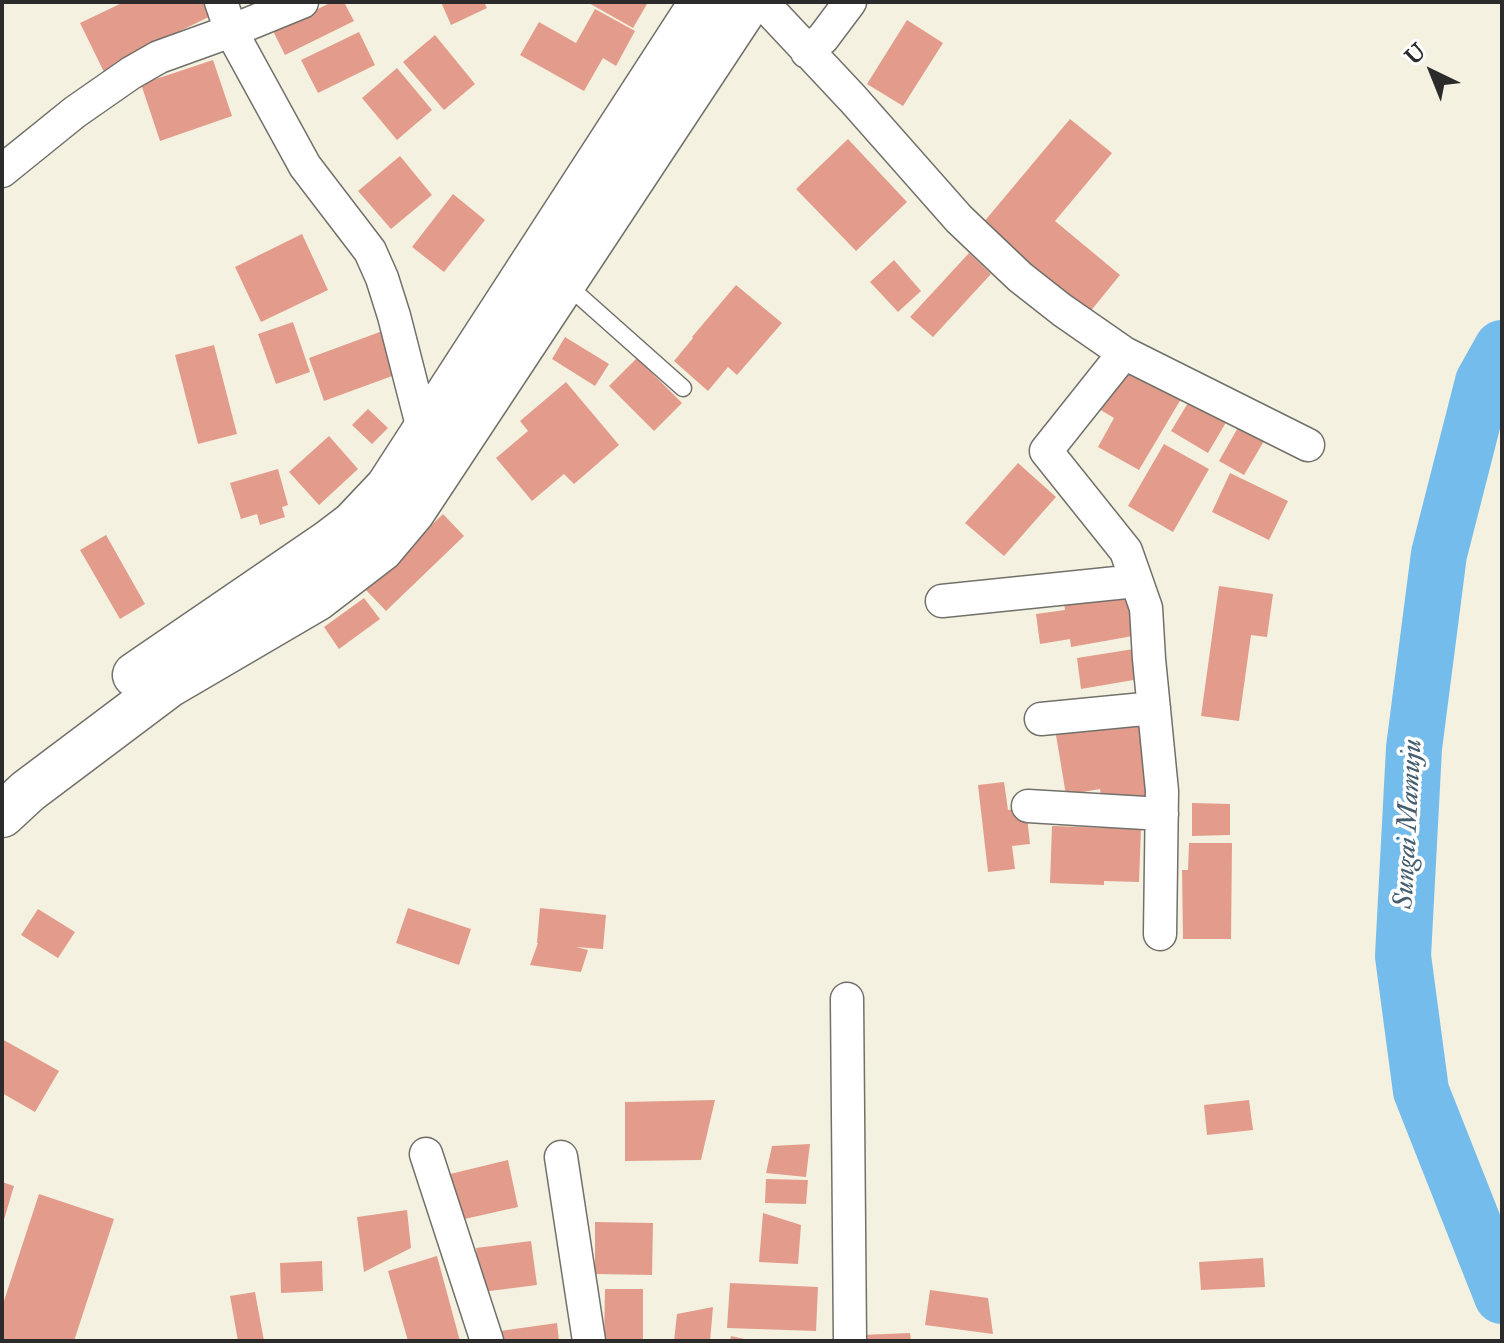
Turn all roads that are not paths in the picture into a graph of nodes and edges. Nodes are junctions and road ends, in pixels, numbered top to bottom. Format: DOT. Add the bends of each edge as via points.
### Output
graph roads {
  1 [pos="302,2"];
  2 [pos="702,2"];
  3 [pos="749,2"];
  4 [pos="762,2"];
  5 [pos="850,2"];
  6 [pos="226,17"];
  7 [pos="807,52"];
  8 [pos="2,171"];
  9 [pos="564,283"];
  10 [pos="1124,353"];
  11 [pos="683,388"];
  12 [pos="424,433"];
  13 [pos="1308,445"];
  14 [pos="1136,581"];
  15 [pos="942,601"];
  16 [pos="1154,708"];
  17 [pos="1041,719"];
  18 [pos="2,776"];
  19 [pos="1028,806"];
  20 [pos="1162,814"];
  21 [pos="2,815"];
  22 [pos="1160,934"];
  23 [pos="847,999"];
  24 [pos="426,1154"];
  25 [pos="561,1157"];
  26 [pos="487,1341"];
  27 [pos="589,1341"];
  28 [pos="850,1341"];
  1 -- 6 [label="street"];
  2 -- 12 [label="highway"];
  3 -- 9 [label="highway"];
  4 -- 7 [label="street"];
  5 -- 7 [label="street"];
  6 -- 8 [label="street" via="131,73"];
  6 -- 12 [label="street" via="305,166 370,251 394,316"];
  7 -- 10 [label="street" via="1010,268"];
  9 -- 11 [label="lane"];
  9 -- 21 [label="highway" via="413,511 381,549 316,599 169,685"];
  10 -- 13 [label="street"];
  10 -- 14 [label="street" via="1046,451 1126,551"];
  12 -- 18 [label="highway" via="388,487 353,524 147,666"];
  14 -- 15 [label="street"];
  14 -- 16 [label="street" via="1146,608"];
  16 -- 17 [label="street"];
  16 -- 20 [label="street"];
  19 -- 20 [label="street"];
  20 -- 22 [label="street"];
  23 -- 28 [label="street"];
  24 -- 26 [label="street"];
  25 -- 27 [label="street"];
}
